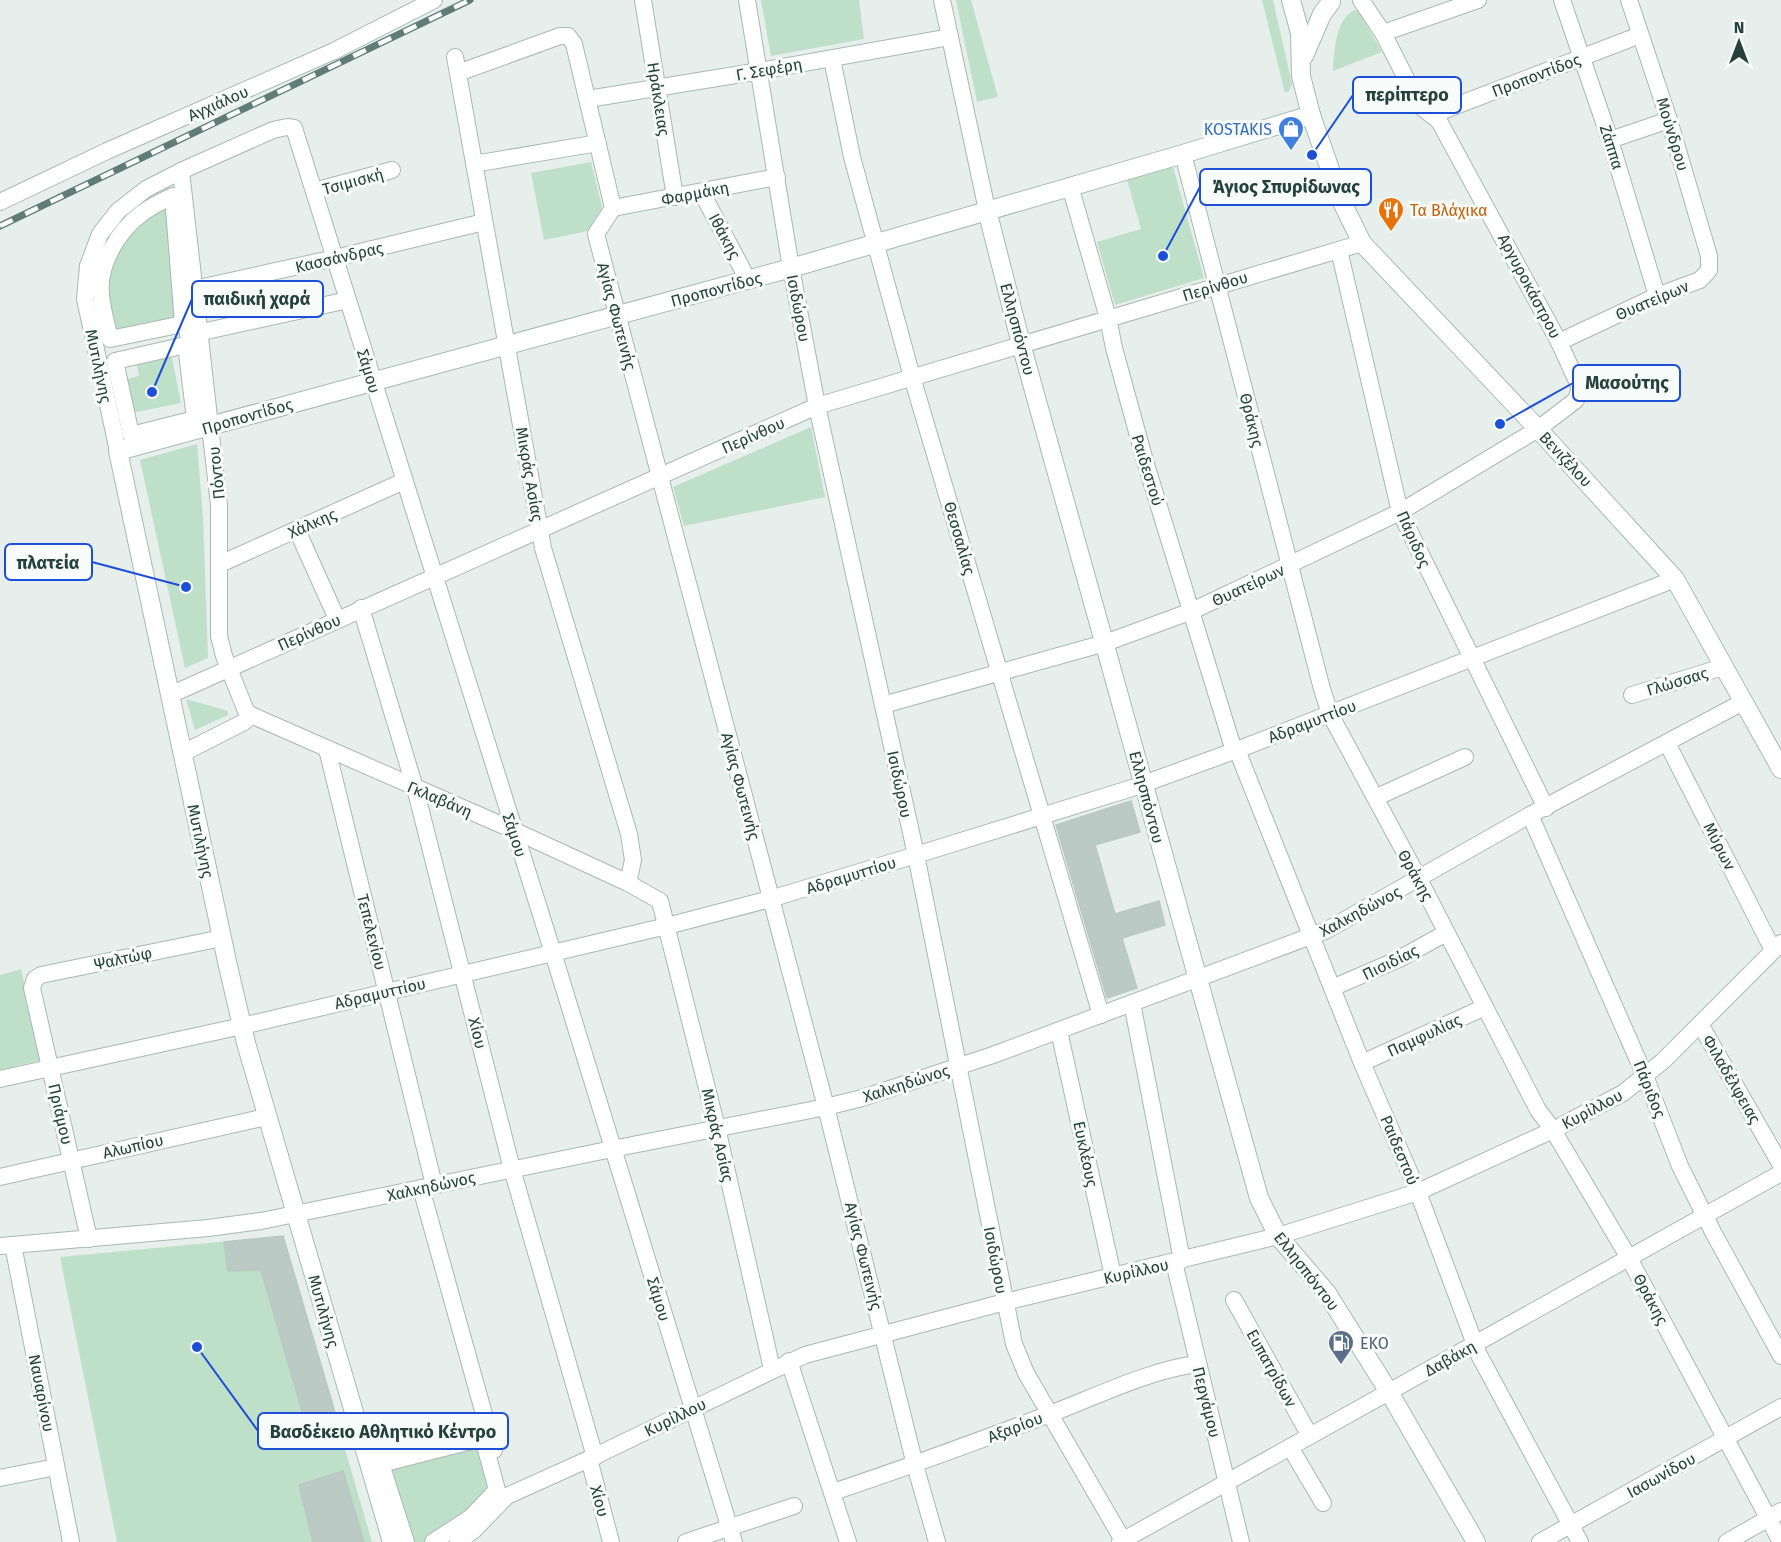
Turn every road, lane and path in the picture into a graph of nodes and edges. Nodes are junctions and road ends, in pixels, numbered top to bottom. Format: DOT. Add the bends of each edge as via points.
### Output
graph roads {
  1 [pos="434,0"];
  2 [pos="643,0"];
  3 [pos="747,0"];
  4 [pos="942,0"];
  5 [pos="1292,0"];
  6 [pos="1361,0"];
  7 [pos="1478,0"];
  8 [pos="1562,0"];
  9 [pos="1629,0"];
  10 [pos="1332,1"];
  11 [pos="1383,33"];
  12 [pos="1640,34"];
  13 [pos="950,37"];
  14 [pos="1582,57"];
  15 [pos="832,59"];
  16 [pos="1301,64"];
  17 [pos="760,71"];
  18 [pos="657,88"];
  19 [pos="588,99"];
  20 [pos="1311,115"];
  21 [pos="1432,115"];
  22 [pos="1669,120"];
  23 [pos="294,128"];
  24 [pos="1610,140"];
  25 [pos="598,143"];
  26 [pos="1183,154"];
  27 [pos="474,164"];
  28 [pos="181,171"];
  29 [pos="392,171"];
  30 [pos="777,177"];
  31 [pos="1070,186"];
  32 [pos="314,191"];
  33 [pos="0,193"];
  34 [pos="702,193"];
  35 [pos="675,197"];
  36 [pos="0,202"];
  37 [pos="613,208"];
  38 [pos="987,210"];
  39 [pos="484,222"];
  40 [pos="875,243"];
  41 [pos="1362,243"];
  42 [pos="1339,250"];
  43 [pos="335,258"];
  44 [pos="791,268"];
  45 [pos="1709,270"];
  46 [pos="748,280"];
  47 [pos="1218,286"];
  48 [pos="194,289"];
  49 [pos="1657,296"];
  50 [pos="348,300"];
  51 [pos="617,316"];
  52 [pos="1108,318"];
  53 [pos="198,333"];
  54 [pos="110,339"];
  55 [pos="1559,342"];
  56 [pos="1021,344"];
  57 [pos="508,345"];
  58 [pos="97,356"];
  59 [pos="912,377"];
  60 [pos="372,381"];
  61 [pos="1580,393"];
  62 [pos="817,406"];
  63 [pos="203,423"];
  64 [pos="1538,429"];
  65 [pos="118,451"];
  66 [pos="660,478"];
  67 [pos="404,481"];
  68 [pos="1400,512"];
  69 [pos="297,530"];
  70 [pos="539,530"];
  71 [pos="220,564"];
  72 [pos="1290,566"];
  73 [pos="435,575"];
  74 [pos="1675,579"];
  75 [pos="361,608"];
  76 [pos="1192,611"];
  77 [pos="337,619"];
  78 [pos="1105,643"];
  79 [pos="1472,660"];
  80 [pos="1723,667"];
  81 [pos="228,668"];
  82 [pos="999,672"];
  83 [pos="1632,694"];
  84 [pos="170,695"];
  85 [pos="1743,702"];
  86 [pos="883,705"];
  87 [pos="1330,714"];
  88 [pos="251,716"];
  89 [pos="1667,743"];
  90 [pos="327,749"];
  91 [pos="1235,751"];
  92 [pos="183,753"];
  93 [pos="1465,757"];
  94 [pos="1781,769"];
  95 [pos="1143,784"];
  96 [pos="415,788"];
  97 [pos="1377,798"];
  98 [pos="1546,808"];
  99 [pos="1530,815"];
  100 [pos="1042,816"];
  101 [pos="513,830"];
  102 [pos="916,855"];
  103 [pos="1419,879"];
  104 [pos="628,883"];
  105 [pos="770,899"];
  106 [pos="660,901"];
  107 [pos="667,926"];
  108 [pos="1446,933"];
  109 [pos="1311,936"];
  110 [pos="222,938"];
  111 [pos="1777,946"];
  112 [pos="553,953"];
  113 [pos="463,974"];
  114 [pos="1198,979"];
  115 [pos="32,988"];
  116 [pos="1332,988"];
  117 [pos="387,992"];
  118 [pos="1132,1003"];
  119 [pos="1485,1007"];
  120 [pos="1101,1015"];
  121 [pos="1700,1024"];
  122 [pos="242,1026"];
  123 [pos="1059,1031"];
  124 [pos="1362,1063"];
  125 [pos="958,1067"];
  126 [pos="50,1068"];
  127 [pos="1645,1076"];
  128 [pos="0,1079"];
  129 [pos="826,1107"];
  130 [pos="266,1117"];
  131 [pos="717,1128"];
  132 [pos="1552,1130"];
  133 [pos="612,1149"];
  134 [pos="71,1160"];
  135 [pos="1781,1165"];
  136 [pos="512,1169"];
  137 [pos="1781,1173"];
  138 [pos="0,1177"];
  139 [pos="428,1186"];
  140 [pos="1418,1192"];
  141 [pos="296,1215"];
  142 [pos="1704,1216"];
  143 [pos="1278,1236"];
  144 [pos="89,1239"];
  145 [pos="7,1245"];
  146 [pos="1629,1258"];
  147 [pos="1178,1261"];
  148 [pos="1113,1276"];
  149 [pos="1234,1300"];
  150 [pos="1005,1302"];
  151 [pos="883,1334"];
  152 [pos="1475,1344"];
  153 [pos="1781,1356"];
  154 [pos="789,1361"];
  155 [pos="1197,1364"];
  156 [pos="772,1369"];
  157 [pos="1389,1392"];
  158 [pos="1781,1407"];
  159 [pos="693,1408"];
  160 [pos="1050,1414"];
  161 [pos="487,1426"];
  162 [pos="1310,1436"];
  163 [pos="1725,1438"];
  164 [pos="1290,1447"];
  165 [pos="367,1455"];
  166 [pos="592,1458"];
  167 [pos="915,1465"];
  168 [pos="57,1467"];
  169 [pos="0,1478"];
  170 [pos="1226,1482"];
  171 [pos="833,1492"];
  172 [pos="507,1496"];
  173 [pos="1323,1503"];
  174 [pos="794,1506"];
  175 [pos="1774,1515"];
  176 [pos="1570,1525"];
  177 [pos="732,1534"];
  178 [pos="1122,1541"];
  179 [pos="71,1542"];
  180 [pos="392,1542"];
  181 [pos="405,1542"];
  182 [pos="433,1542"];
  183 [pos="458,1542"];
  184 [pos="611,1542"];
  185 [pos="686,1542"];
  186 [pos="848,1542"];
  187 [pos="937,1542"];
  188 [pos="1241,1542"];
  189 [pos="1476,1542"];
  190 [pos="1540,1542"];
  191 [pos="1580,1542"];
  192 [pos="1726,1542"];
  193 [pos="1781,1542"];
  1 -- 36 [label="street, Αγχιάλου" via="334,51"];
  2 -- 18 [label="street, Ηράκλειας"];
  3 -- 17 [label="street, Ισιδώρου"];
  4 -- 13 [label="street, Ελλησπόντου"];
  5 -- 10 [label="street" via="1309,6"];
  5 -- 16 [label="street, Βενιζέλου" via="1300,33"];
  6 -- 11 [label="street, Αργυροκάστρου"];
  7 -- 11 [label="street"];
  8 -- 14 [label="street, Ζάππα"];
  9 -- 12 [label="street, Μούνδρου"];
  10 -- 16 [label="street" via="1322,14"];
  11 -- 21 [label="street, Αργυροκάστρου" via="1420,106"];
  12 -- 14 [label="street, Προποντίδος"];
  12 -- 22 [label="street, Μούνδρου"];
  13 -- 15 [label="street, Γ. Σεφέρη"];
  13 -- 38 [label="street, Ελλησπόντου"];
  14 -- 21 [label="street, Προποντίδος"];
  14 -- 24 [label="street, Ζάππα"];
  15 -- 17 [label="street, Γ. Σεφέρη"];
  15 -- 40 [label="street, Θεσσαλίας"];
  16 -- 20 [label="street, Βενιζέλου"];
  17 -- 18 [label="street, Γ. Σεφέρη"];
  17 -- 30 [label="street, Ισιδώρου"];
  18 -- 19 [label="street, Γ. Σεφέρη"];
  18 -- 35 [label="street, Ηράκλειας"];
  19 -- 25 [label="street"];
  19 -- 27 [label="street, Μικράς Ασίας" via="574,44 568,36 456,65"];
  20 -- 26 [label="street, Προποντίδος"];
  20 -- 41 [label="street, Βενιζέλου" via="1340,198"];
  21 -- 55 [label="street, Αργυροκάστρου" via="1439,121"];
  22 -- 24 [label="street"];
  22 -- 45 [label="street, Μούνδρου" via="1709,256"];
  23 -- 28 [label="street, Μυτιλήνης" via="273,130"];
  23 -- 32 [label="street, Σάμου"];
  24 -- 49 [label="street, Ζάππα"];
  25 -- 27 [label="street"];
  25 -- 37 [label="street"];
  26 -- 31 [label="street, Προποντίδος"];
  26 -- 47 [label="street, Θράκης"];
  27 -- 39 [label="street, Μικράς Ασίας"];
  28 -- 48 [label="street, Πόντου"];
  28 -- 58 [label="street, Μυτιλήνης" via="124,205 95,244 85,289"];
  29 -- 32 [label="street, Τσιμισκή"];
  30 -- 34 [label="street, Φαρμάκη"];
  30 -- 44 [label="street, Ισιδώρου"];
  31 -- 38 [label="street, Προποντίδος"];
  31 -- 52 [label="street, Ραιδεστού"];
  32 -- 43 [label="street, Σάμου"];
  33 -- 36 [label="street"];
  34 -- 35 [label="street, Φαρμάκη"];
  34 -- 46 [label="street, Ιθάκης"];
  35 -- 37 [label="street, Φαρμάκη"];
  37 -- 51 [label="street, Αγίας Φωτεινής" via="596,234"];
  38 -- 40 [label="street, Προποντίδος"];
  38 -- 56 [label="street, Ελλησπόντου"];
  39 -- 43 [label="street, Κασσάνδρας"];
  39 -- 57 [label="street, Μικράς Ασίας"];
  40 -- 44 [label="street, Προποντίδος"];
  40 -- 59 [label="street, Θεσσαλίας"];
  41 -- 42 [label="street, Περίνθου"];
  41 -- 64 [label="street, Βενιζέλου"];
  42 -- 47 [label="street, Περίνθου"];
  42 -- 68 [label="street, Πάριδος"];
  43 -- 48 [label="street, Κασσάνδρας"];
  43 -- 50 [label="street, Σάμου"];
  44 -- 46 [label="street, Προποντίδος"];
  44 -- 62 [label="street, Ισιδώρου"];
  45 -- 49 [label="street, Θυατείρων" via="1701,280"];
  46 -- 51 [label="street, Προποντίδος"];
  47 -- 52 [label="street, Περίνθου"];
  47 -- 72 [label="street, Θράκης"];
  48 -- 53 [label="street, Πόντου"];
  49 -- 55 [label="street, Θυατείρων"];
  50 -- 53 [label="street"];
  50 -- 60 [label="street, Σάμου"];
  51 -- 57 [label="street, Προποντίδος"];
  51 -- 66 [label="street, Αγίας Φωτεινής"];
  52 -- 56 [label="street, Περίνθου"];
  52 -- 76 [label="street, Ραιδεστού" via="1145,461"];
  53 -- 58 [label="street"];
  53 -- 63 [label="street, Πόντου"];
  54 -- 54 [label="street" via="183,324 172,196 135,219 108,257 101,293"];
  55 -- 61 [label="street, Αργυροκάστρου"];
  56 -- 59 [label="street, Περίνθου"];
  56 -- 78 [label="street, Ελλησπόντου"];
  57 -- 60 [label="street, Προποντίδος"];
  57 -- 70 [label="street, Μικράς Ασίας"];
  58 -- 65 [label="street, Μυτιλήνης"];
  59 -- 62 [label="street, Περίνθου"];
  59 -- 82 [label="street, Θεσσαλίας"];
  60 -- 63 [label="street, Προποντίδος"];
  60 -- 67 [label="street, Σάμου"];
  61 -- 64 [label="street, Θυατείρων"];
  62 -- 66 [label="street, Περίνθου"];
  62 -- 86 [label="street, Ισιδώρου"];
  63 -- 63 [label="street" via="186,345 115,361 131,435"];
  63 -- 65 [label="street, Προποντίδος"];
  63 -- 71 [label="street, Πόντου" via="219,505"];
  64 -- 68 [label="street, Θυατείρων"];
  64 -- 74 [label="street, Βενιζέλου"];
  65 -- 84 [label="street, Μυτιλήνης"];
  66 -- 70 [label="street, Περίνθου"];
  66 -- 105 [label="street, Αγίας Φωτεινής"];
  67 -- 69 [label="street, Χάλκης"];
  67 -- 73 [label="street, Σάμου"];
  68 -- 72 [label="street, Θυατείρων"];
  68 -- 79 [label="street, Πάριδος"];
  69 -- 71 [label="street, Χάλκης"];
  69 -- 77 [label="street"];
  70 -- 73 [label="street, Περίνθου"];
  70 -- 104 [label="street, Μικράς Ασίας" via="629,834 633,860"];
  71 -- 81 [label="street, Πόντου" via="219,636"];
  72 -- 76 [label="street, Θυατείρων"];
  72 -- 87 [label="street, Θράκης"];
  73 -- 75 [label="street, Περίνθου"];
  73 -- 101 [label="street, Σάμου"];
  74 -- 79 [label="street, Αδραμυττίου"];
  74 -- 80 [label="street, Βενιζέλου"];
  75 -- 77 [label="street, Περίνθου"];
  75 -- 96 [label="street, Χίου"];
  76 -- 78 [label="street, Θυατείρων"];
  76 -- 91 [label="street, Ραιδεστού"];
  77 -- 81 [label="street, Περίνθου"];
  78 -- 82 [label="street, Θυατείρων"];
  78 -- 95 [label="street, Ελλησπόντου"];
  79 -- 87 [label="street, Αδραμυττίου"];
  79 -- 98 [label="street, Πάριδος"];
  80 -- 83 [label="street, Γλώσσας"];
  80 -- 85 [label="street, Βενιζέλου"];
  81 -- 84 [label="street, Περίνθου"];
  81 -- 88 [label="street"];
  82 -- 86 [label="street, Θυατείρων"];
  82 -- 100 [label="street, Θεσσαλίας"];
  84 -- 92 [label="street, Μυτιλήνης"];
  85 -- 89 [label="street, Χαλκηδώνος"];
  85 -- 94 [label="street, Βενιζέλου"];
  86 -- 102 [label="street, Ισιδώρου"];
  87 -- 91 [label="street, Αδραμυττίου"];
  87 -- 97 [label="street, Θράκης"];
  88 -- 90 [label="street, Γκλαβάνη"];
  88 -- 92 [label="street"];
  89 -- 98 [label="street, Χαλκηδώνος"];
  89 -- 111 [label="street, Μύρων"];
  90 -- 96 [label="street, Γκλαβάνη"];
  90 -- 117 [label="street, Τεπελενίου"];
  91 -- 95 [label="street, Αδραμυττίου"];
  91 -- 109 [label="street, Ραιδεστού"];
  92 -- 110 [label="street, Μυτιλήνης"];
  93 -- 97 [label="street"];
  95 -- 100 [label="street, Αδραμυττίου"];
  95 -- 114 [label="street, Ελλησπόντου"];
  96 -- 101 [label="street, Γκλαβάνη"];
  96 -- 113 [label="street, Χίου"];
  97 -- 103 [label="street, Θράκης"];
  98 -- 99 [label="street, Χαλκηδώνος"];
  99 -- 103 [label="street, Χαλκηδώνος"];
  99 -- 127 [label="street, Πάριδος"];
  100 -- 102 [label="street, Αδραμυττίου"];
  100 -- 120 [label="street, Θεσσαλίας"];
  101 -- 104 [label="street, Γκλαβάνη"];
  101 -- 112 [label="street, Σάμου"];
  102 -- 105 [label="street, Αδραμυττίου"];
  102 -- 125 [label="street, Ισιδώρου"];
  103 -- 108 [label="street, Θράκης"];
  103 -- 109 [label="street, Χαλκηδώνος"];
  104 -- 106 [label="street, Γκλαβάνη"];
  105 -- 107 [label="street, Αδραμυττίου"];
  105 -- 129 [label="street, Αγίας Φωτεινής"];
  106 -- 107 [label="street, Μικράς Ασίας"];
  107 -- 112 [label="street, Αδραμυττίου"];
  107 -- 131 [label="street, Μικράς Ασίας"];
  108 -- 116 [label="street, Πισιδίας"];
  108 -- 119 [label="street, Θράκης"];
  109 -- 114 [label="street, Χαλκηδώνος"];
  109 -- 116 [label="street, Ραιδεστού"];
  110 -- 115 [label="street, Ψαλτώφ" via="40,975"];
  110 -- 122 [label="street, Μυτιλήνης"];
  111 -- 121 [label="street, Κυρίλλου"];
  112 -- 113 [label="street, Αδραμυττίου"];
  112 -- 133 [label="street, Σάμου"];
  113 -- 117 [label="street, Αδραμυττίου"];
  113 -- 136 [label="street, Χίου"];
  114 -- 118 [label="street, Χαλκηδώνος"];
  114 -- 143 [label="street, Ελλησπόντου" via="1260,1198"];
  115 -- 126 [label="street, Πριάμου"];
  116 -- 124 [label="street, Ραιδεστού"];
  117 -- 122 [label="street, Αδραμυττίου"];
  117 -- 139 [label="street, Τεπελενίου"];
  118 -- 120 [label="street, Χαλκηδώνος"];
  118 -- 147 [label="street, Περγάμου"];
  119 -- 124 [label="street, Παμφυλίας"];
  119 -- 132 [label="street, Θράκης"];
  120 -- 123 [label="street, Χαλκηδώνος"];
  121 -- 127 [label="street, Κυρίλλου"];
  121 -- 135 [label="street, Φιλαδέλφειας"];
  122 -- 126 [label="street, Αδραμυττίου"];
  122 -- 130 [label="street, Μυτιλήνης"];
  123 -- 125 [label="street, Χαλκηδώνος"];
  123 -- 148 [label="street, Ευκλέους"];
  124 -- 140 [label="street, Ραιδεστού"];
  125 -- 129 [label="street, Χαλκηδώνος"];
  125 -- 150 [label="street, Ισιδώρου"];
  126 -- 128 [label="street, Αδραμυττίου"];
  126 -- 134 [label="street, Πριάμου"];
  127 -- 132 [label="street, Κυρίλλου" via="1623,1093"];
  127 -- 142 [label="street, Πάριδος"];
  129 -- 131 [label="street, Χαλκηδώνος"];
  129 -- 151 [label="street, Αγίας Φωτεινής"];
  130 -- 134 [label="street, Αλωπίου"];
  130 -- 141 [label="street, Μυτιλήνης"];
  131 -- 133 [label="street, Χαλκηδώνος"];
  131 -- 156 [label="street, Μικράς Ασίας"];
  132 -- 140 [label="street, Κυρίλλου"];
  132 -- 146 [label="street, Θράκης"];
  133 -- 136 [label="street, Χαλκηδώνος"];
  133 -- 159 [label="street, Σάμου"];
  134 -- 138 [label="street, Αλωπίου"];
  134 -- 144 [label="street, Πριάμου"];
  136 -- 139 [label="street, Χαλκηδώνος"];
  136 -- 166 [label="street, Χίου"];
  137 -- 142 [label="street, Δαβάκη"];
  139 -- 141 [label="street, Χαλκηδώνος"];
  139 -- 161 [label="street, Τεπελενίου"];
  140 -- 143 [label="street, Κυρίλλου"];
  140 -- 152 [label="street, Ραιδεστού"];
  141 -- 144 [label="street, Χαλκηδώνος"];
  141 -- 165 [label="street, Μυτιλήνης"];
  142 -- 146 [label="street, Δαβάκη"];
  142 -- 153 [label="street, Πάριδος"];
  143 -- 147 [label="street, Κυρίλλου"];
  143 -- 157 [label="street, Ελλησπόντου" via="1327,1293"];
  144 -- 145 [label="street, Χαλκηδώνος"];
  145 -- 168 [label="street, Ναυαρίνου"];
  146 -- 152 [label="street, Δαβάκη"];
  146 -- 163 [label="street, Θράκης"];
  147 -- 148 [label="street, Κυρίλλου"];
  147 -- 155 [label="street, Περγάμου"];
  148 -- 150 [label="street, Κυρίλλου"];
  149 -- 162 [label="street, Ευπατρίδων"];
  150 -- 151 [label="street, Κυρίλλου"];
  150 -- 160 [label="street, Ισιδώρου" via="1019,1359"];
  151 -- 154 [label="street, Κυρίλλου"];
  151 -- 167 [label="street, Αγίας Φωτεινής"];
  152 -- 157 [label="street, Δαβάκη"];
  152 -- 176 [label="street, Ραιδεστού"];
  154 -- 156 [label="street, Κυρίλλου"];
  154 -- 171 [label="street"];
  155 -- 160 [label="street, Αξαρίου" via="1178,1366"];
  155 -- 170 [label="street, Περγάμου"];
  156 -- 159 [label="street, Κυρίλλου"];
  157 -- 162 [label="street, Δαβάκη"];
  157 -- 189 [label="street, Ελλησπόντου"];
  158 -- 163 [label="street, Ιασωνίδου"];
  159 -- 166 [label="street, Κυρίλλου"];
  159 -- 177 [label="street, Σάμου"];
  160 -- 167 [label="street, Αξαρίου"];
  160 -- 178 [label="street, Ισιδώρου"];
  161 -- 165 [label="street"];
  161 -- 172 [label="street, Τεπελενίου"];
  162 -- 164 [label="street, Δαβάκη"];
  163 -- 175 [label="street, Θράκης"];
  163 -- 176 [label="street, Ιασωνίδου"];
  164 -- 170 [label="street, Δαβάκη"];
  164 -- 173 [label="street"];
  165 -- 180 [label="street, Μυτιλήνης"];
  166 -- 172 [label="street, Κυρίλλου"];
  166 -- 184 [label="street, Χίου"];
  167 -- 171 [label="street, Αξαρίου"];
  167 -- 187 [label="street, Αγίας Φωτεινής"];
  168 -- 169 [label="street"];
  168 -- 179 [label="street, Ναυαρίνου"];
  170 -- 178 [label="street, Δαβάκη"];
  170 -- 188 [label="street, Περγάμου"];
  171 -- 186 [label="street"];
  172 -- 183 [label="street, Κυρίλλου"];
  174 -- 177 [label="street"];
  175 -- 192 [label="street"];
  175 -- 193 [label="street, Θράκης"];
  176 -- 190 [label="street, Ιασωνίδου"];
  176 -- 191 [label="street, Ραιδεστού"];
  177 -- 185 [label="street"];
  181 -- 182 [label="street" via="381,1464 483,1438 497,1490 465,1522"];
}
